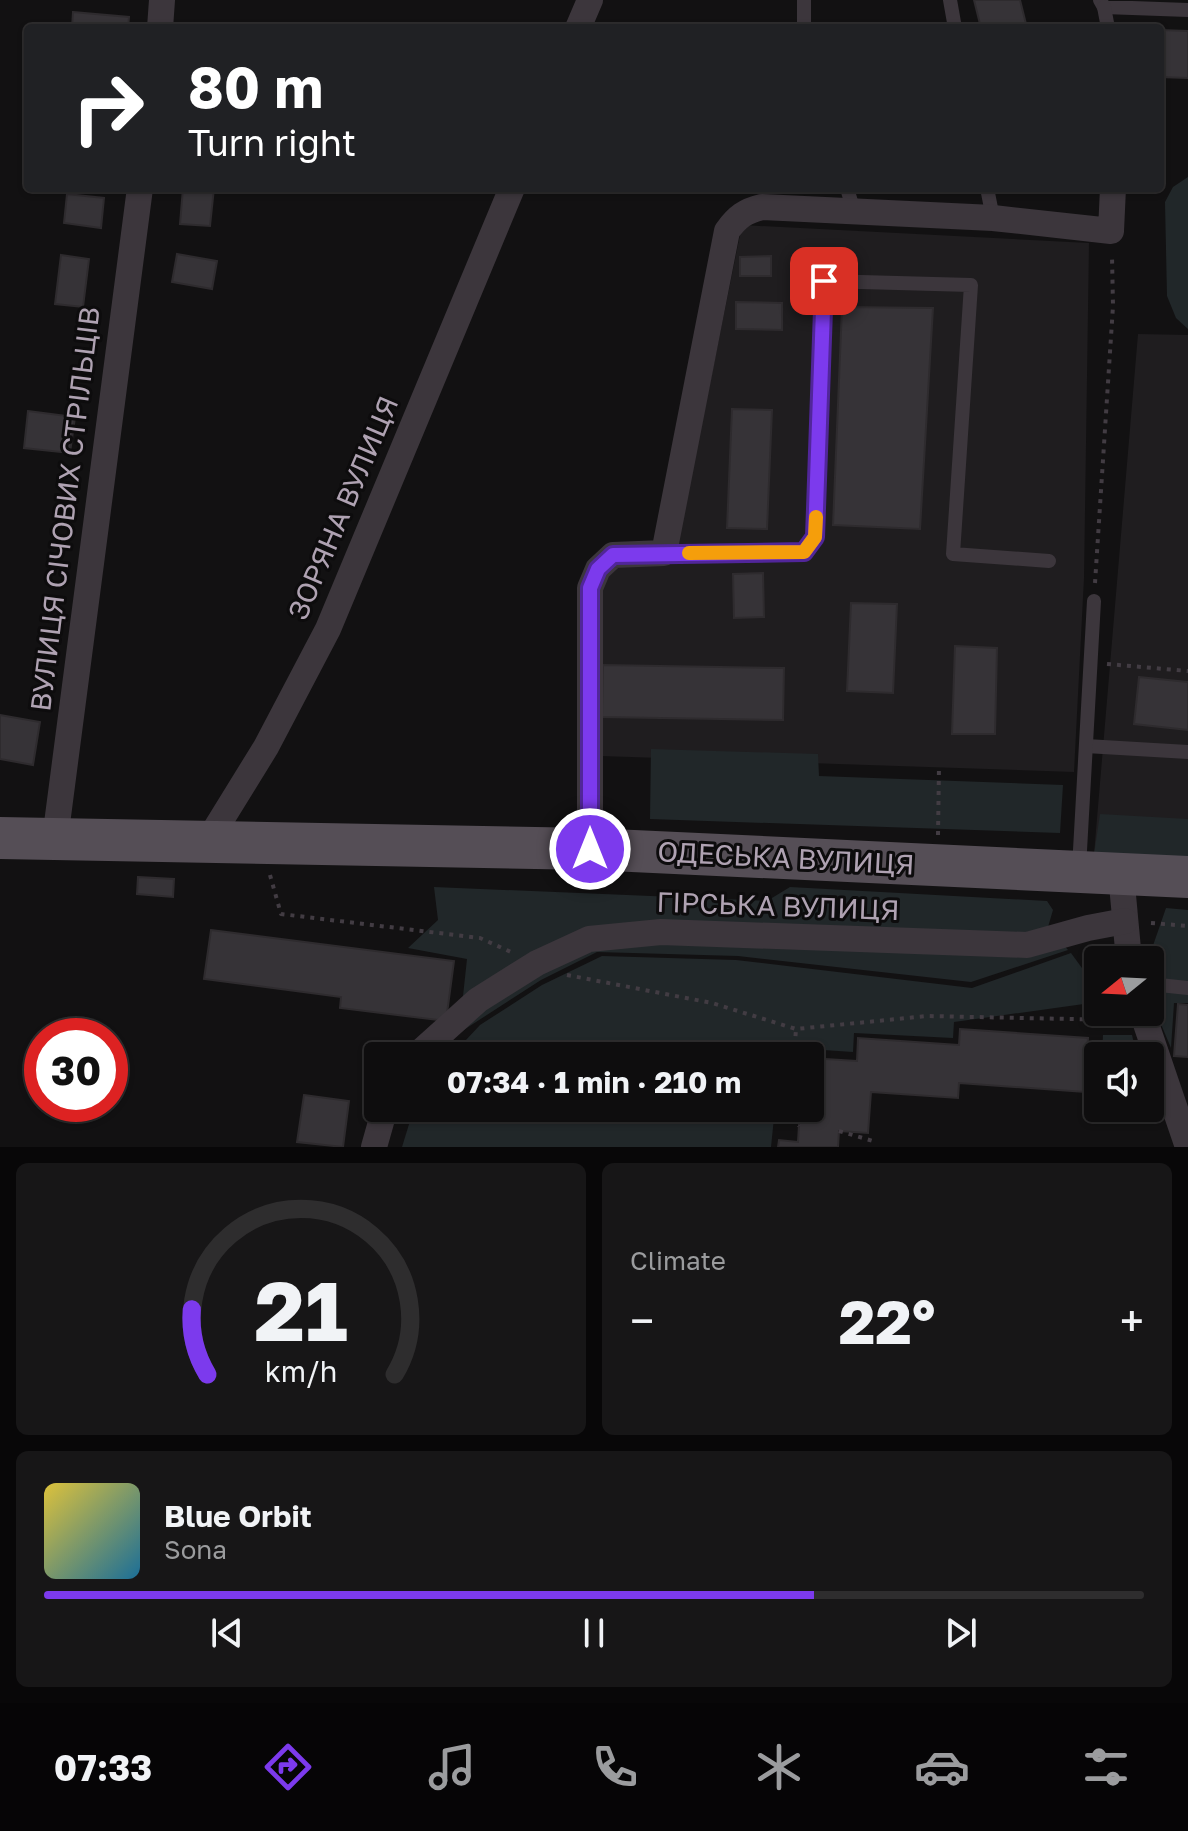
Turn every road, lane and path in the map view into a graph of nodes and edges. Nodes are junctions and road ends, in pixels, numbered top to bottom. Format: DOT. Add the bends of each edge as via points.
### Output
graph roads {
  1 [pos="162,0"];
  2 [pos="590,0"];
  3 [pos="804,0"];
  4 [pos="950,0"];
  5 [pos="1102,4"];
  6 [pos="1188,10"];
  7 [pos="160,24"];
  8 [pos="580,24"];
  9 [pos="804,24"];
  10 [pos="954,24"];
  11 [pos="1107,24"];
  12 [pos="139,192"];
  13 [pos="510,192"];
  14 [pos="988,192"];
  15 [pos="1113,192"];
  16 [pos="851,200"];
  17 [pos="993,218"];
  18 [pos="1111,231"];
  19 [pos="664,553"];
  20 [pos="1049,561"];
  21 [pos="1094,601"];
  22 [pos="1090,663"];
  23 [pos="1188,671"];
  24 [pos="1086,746"];
  25 [pos="1188,752"];
  26 [pos="939,766"];
  27 [pos="938,837"];
  28 [pos="0,838"];
  29 [pos="55,839"];
  30 [pos="208,841"];
  31 [pos="590,849"];
  32 [pos="1078,872"];
  33 [pos="1121,874"];
  34 [pos="270,875"];
  35 [pos="1188,877"];
  36 [pos="1125,921"];
  37 [pos="1188,926"];
  38 [pos="1128,946"];
  39 [pos="537,963"];
  40 [pos="1164,985"];
  41 [pos="1188,988"];
  42 [pos="1084,1017"];
  43 [pos="1147,1026"];
  44 [pos="796,1029"];
  45 [pos="432,1042"];
  46 [pos="795,1042"];
  47 [pos="381,1122"];
  48 [pos="797,1122"];
  49 [pos="799,1126"];
  50 [pos="839,1131"];
  51 [pos="873,1141"];
  52 [pos="374,1147"];
  53 [pos="1188,1147"];
  1 -- 7 [label="street"];
  2 -- 8 [label="street"];
  3 -- 9 [label="lane"];
  4 -- 10 [label="lane"];
  5 -- 6 [label="lane"];
  5 -- 11 [label="lane"];
  12 -- 29 [label="street, ВУЛИЦЯ СІЧОВИХ СТРІЛЬЦІВ"];
  13 -- 30 [label="street, ЗОРЯНА ВУЛИЦЯ" via="328,629 266,747"];
  14 -- 17 [label="lane"];
  15 -- 18 [label="street"];
  16 -- 17 [label="street"];
  16 -- 19 [label="street" via="762,207 747,211 727,231"];
  17 -- 18 [label="street"];
  18 -- 21 [label="path" via="1113,306"];
  19 -- 20 [label="lane" via="804,552 815,537 824,281 971,285 953,554"];
  19 -- 31 [label="street" via="613,555 598,569 590,588"];
  21 -- 22 [label="lane"];
  22 -- 23 [label="path"];
  22 -- 24 [label="lane"];
  24 -- 25 [label="lane"];
  24 -- 32 [label="lane"];
  26 -- 27 [label="path"];
  28 -- 29 [label="main road, ОДЕСЬКА ВУЛИЦЯ"];
  29 -- 30 [label="main road, ОДЕСЬКА ВУЛИЦЯ"];
  30 -- 31 [label="main road, ОДЕСЬКА ВУЛИЦЯ"];
  31 -- 32 [label="main road, ОДЕСЬКА ВУЛИЦЯ"];
  32 -- 33 [label="main road, ОДЕСЬКА ВУЛИЦЯ"];
  33 -- 35 [label="main road, ОДЕСЬКА ВУЛИЦЯ"];
  33 -- 36 [label="street"];
  34 -- 39 [label="path" via="281,914 480,938"];
  36 -- 37 [label="path"];
  36 -- 38 [label="street"];
  36 -- 39 [label="street, ГІРСЬКА ВУЛИЦЯ" via="1027,945 661,932 589,939"];
  39 -- 44 [label="path" via="574,978 712,1003"];
  39 -- 45 [label="street, ГІРСЬКА ВУЛИЦЯ" via="478,1000"];
  40 -- 41 [label="lane"];
  42 -- 44 [label="path" via="927,1016"];
  43 -- 53 [label="street"];
  44 -- 46 [label="path"];
  47 -- 52 [label="street"];
  48 -- 49 [label="path"];
  50 -- 51 [label="path"];
}
